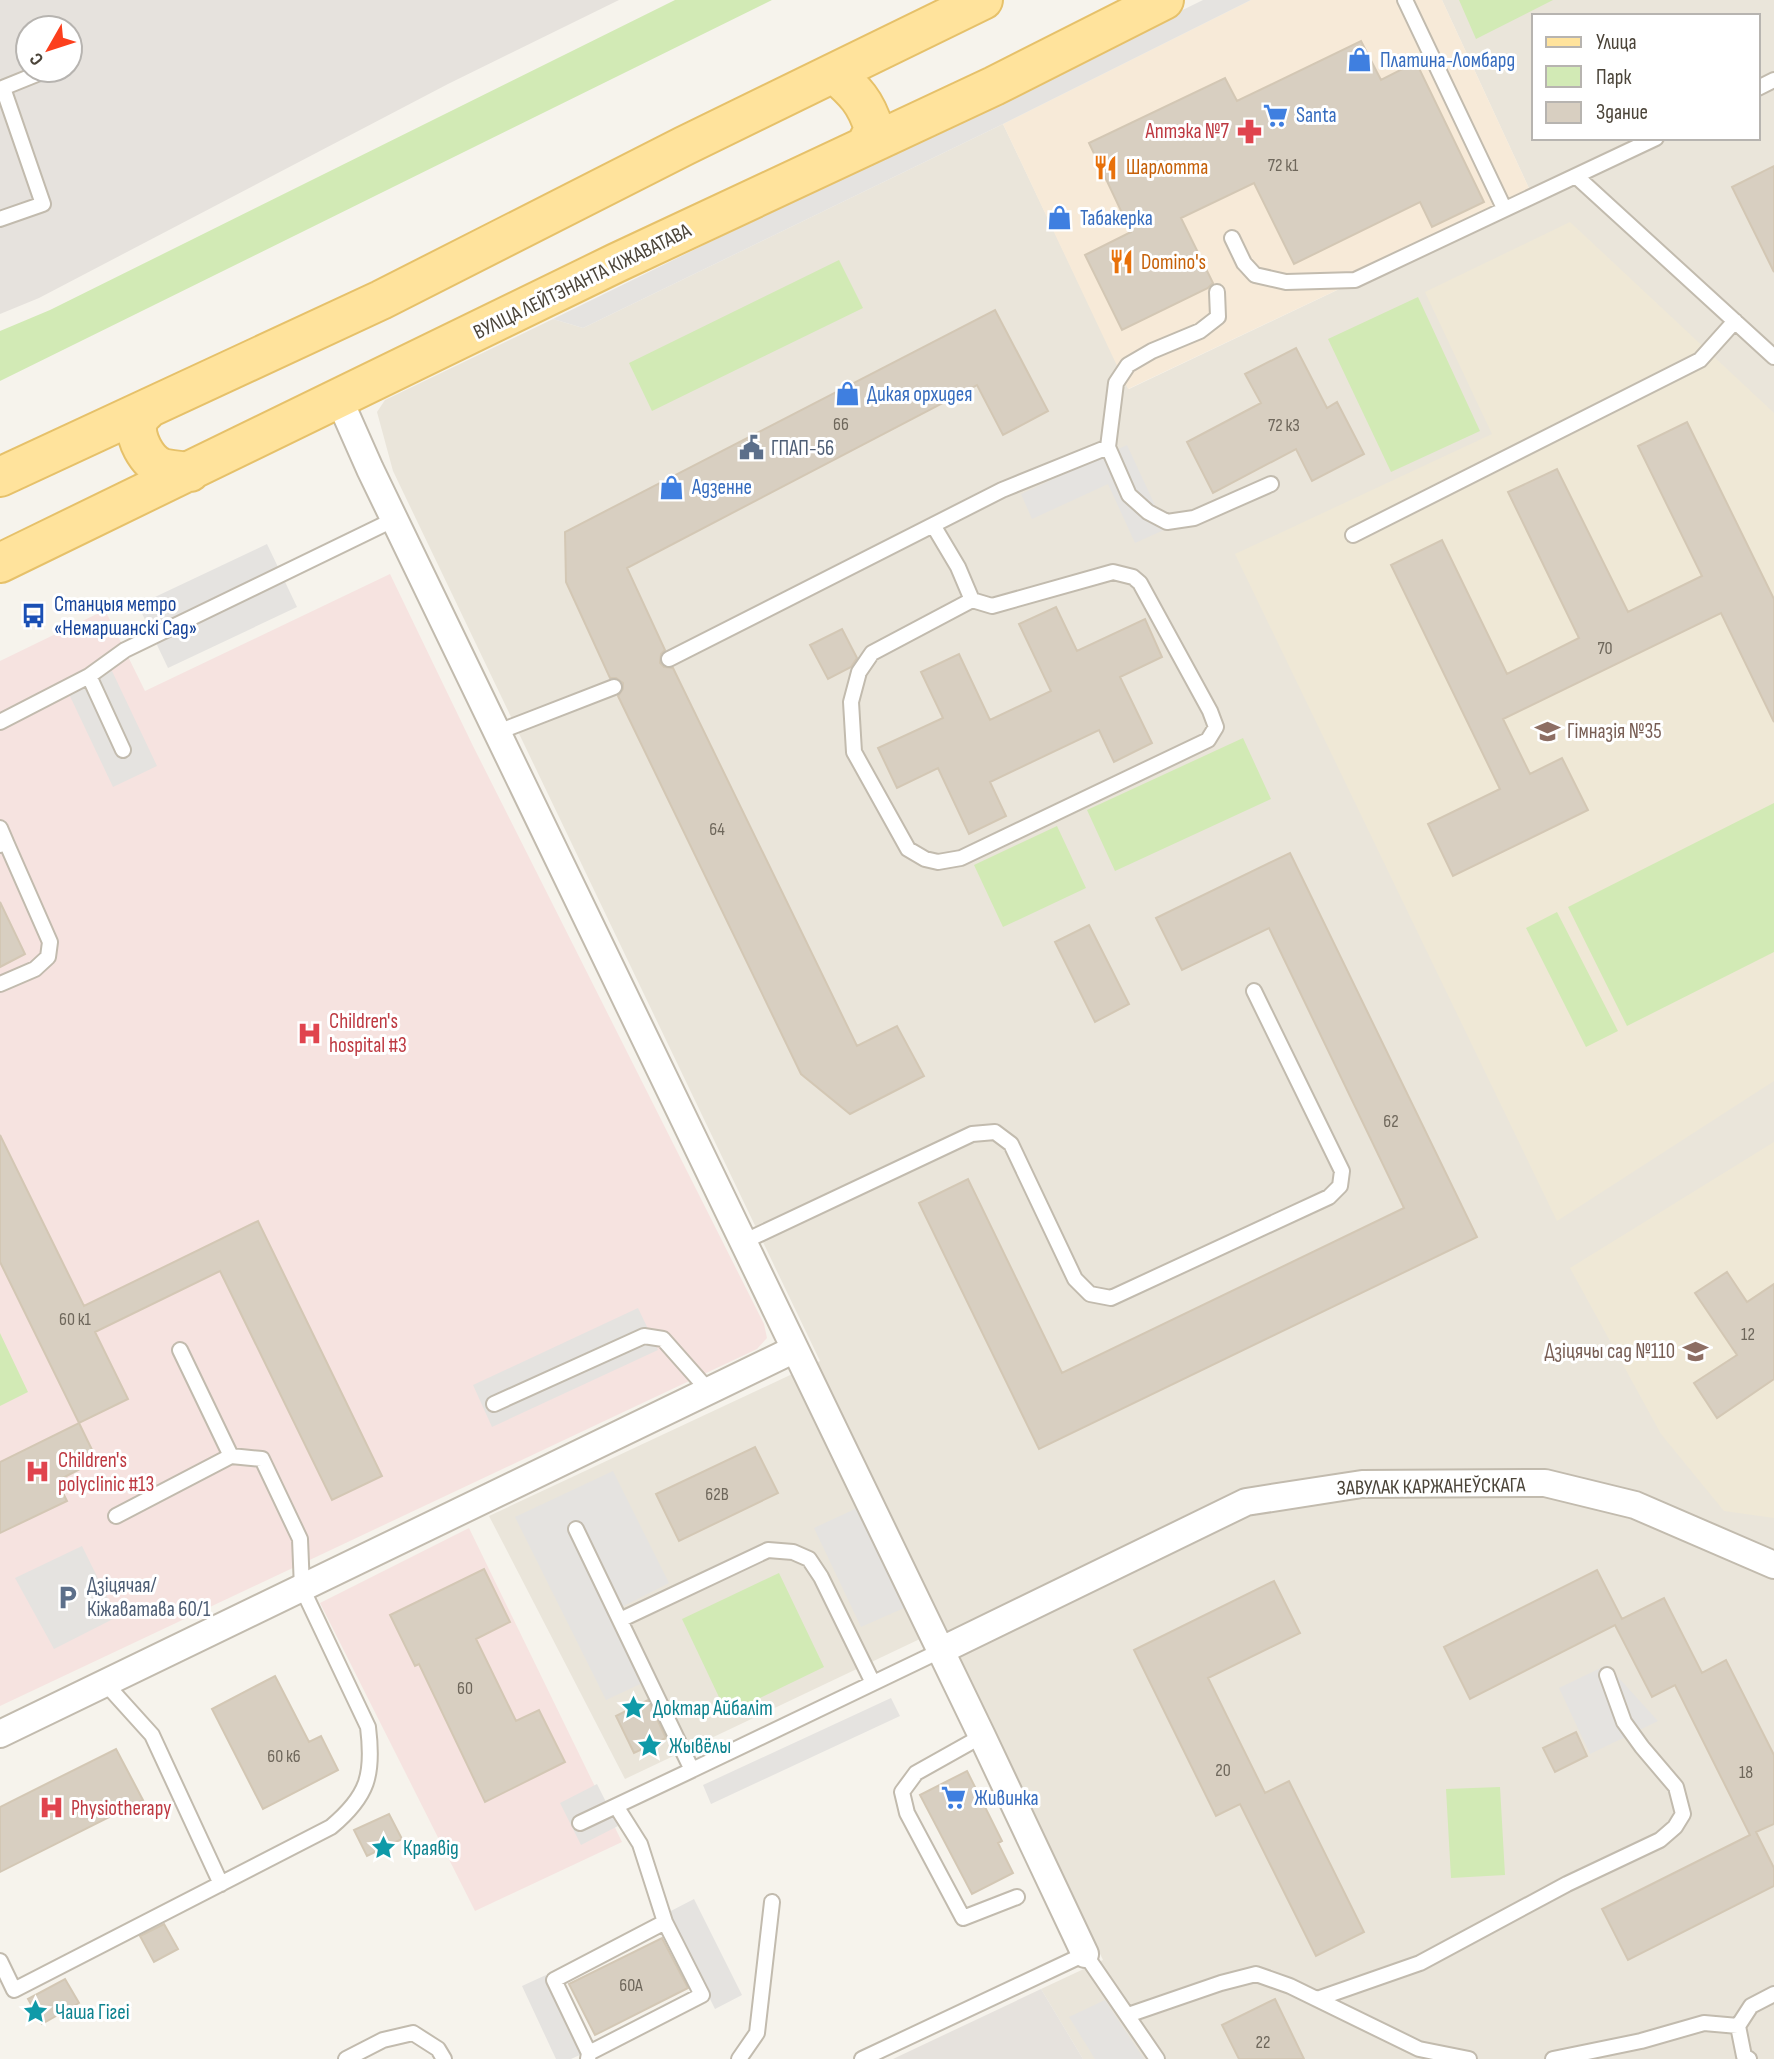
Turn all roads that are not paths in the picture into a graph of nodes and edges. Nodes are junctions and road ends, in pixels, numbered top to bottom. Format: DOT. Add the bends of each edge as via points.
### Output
graph roads {
  1 [pos="983,0"];
  2 [pos="1164,0"];
  3 [pos="1405,0"];
  4 [pos="834,73"];
  5 [pos="1,88"];
  6 [pos="1652,140"];
  7 [pos="866,145"];
  8 [pos="1577,177"];
  9 [pos="1504,208"];
  10 [pos="0,219"];
  11 [pos="1232,238"];
  12 [pos="1217,292"];
  13 [pos="1735,321"];
  14 [pos="1774,357"];
  15 [pos="339,399"];
  16 [pos="148,409"];
  17 [pos="1108,447"];
  18 [pos="190,472"];
  19 [pos="0,477"];
  20 [pos="1271,484"];
  21 [pos="395,519"];
  22 [pos="933,525"];
  23 [pos="1353,534"];
  24 [pos="0,563"];
  25 [pos="972,600"];
  26 [pos="669,659"];
  27 [pos="89,676"];
  28 [pos="614,687"];
  29 [pos="0,722"];
  30 [pos="498,732"];
  31 [pos="123,750"];
  32 [pos="2,838"];
  33 [pos="0,984"];
  34 [pos="1254,991"];
  35 [pos="743,1242"];
  36 [pos="795,1349"];
  37 [pos="180,1350"];
  38 [pos="709,1391"];
  39 [pos="494,1404"];
  40 [pos="231,1456"];
  41 [pos="116,1516"];
  42 [pos="576,1529"];
  43 [pos="1774,1565"];
  44 [pos="302,1588"];
  45 [pos="620,1620"];
  46 [pos="940,1651"];
  47 [pos="1607,1675"];
  48 [pos="105,1683"];
  49 [pos="873,1684"];
  50 [pos="0,1734"];
  51 [pos="982,1735"];
  52 [pos="692,1770"];
  53 [pos="616,1806"];
  54 [pos="580,1824"];
  55 [pos="221,1884"];
  56 [pos="1017,1896"];
  57 [pos="772,1902"];
  58 [pos="666,1922"];
  59 [pos="1085,1954"];
  60 [pos="0,1961"];
  61 [pos="1774,1994"];
  62 [pos="1317,1999"];
  63 [pos="1128,2015"];
  64 [pos="1738,2026"];
  65 [pos="589,2056"];
  66 [pos="346,2059"];
  67 [pos="444,2059"];
  68 [pos="739,2059"];
  69 [pos="862,2059"];
  70 [pos="1157,2059"];
  71 [pos="1469,2059"];
  72 [pos="1553,2059"];
  73 [pos="1749,2059"];
  1 -- 4 [label="main road"];
  2 -- 7 [label="main road, ВУЛІЦА ЛЕЙТЭНАНТА КІЖАВАТАВА"];
  3 -- 9 [label="lane"];
  4 -- 7 [label="main road" via="868,108 874,129"];
  4 -- 16 [label="main road" via="381,300"];
  5 -- 10 [label="lane" via="43,204"];
  6 -- 8 [label="lane"];
  7 -- 15 [label="main road, ВУЛІЦА ЛЕЙТЭНАНТА КІЖАВАТАВА"];
  8 -- 9 [label="lane"];
  8 -- 13 [label="lane"];
  9 -- 11 [label="lane" via="1355,280 1286,282 1255,275"];
  12 -- 17 [label="lane" via="1218,317 1200,331 1128,365 1116,383"];
  13 -- 14 [label="lane"];
  13 -- 23 [label="lane" via="1700,360"];
  15 -- 18 [label="main road, ВУЛІЦА ЛЕЙТЭНАНТА КІЖАВАТАВА"];
  15 -- 21 [label="street"];
  16 -- 18 [label="main road" via="137,425 145,452 162,467"];
  16 -- 19 [label="main road"];
  17 -- 20 [label="lane" via="1129,495 1167,522 1194,517"];
  17 -- 22 [label="lane" via="1002,490"];
  18 -- 24 [label="main road, ВУЛІЦА ЛЕЙТЭНАНТА КІЖАВАТАВА"];
  21 -- 27 [label="lane" via="125,650"];
  21 -- 30 [label="street"];
  22 -- 25 [label="lane"];
  22 -- 26 [label="lane"];
  25 -- 25 [label="lane" via="872,653 859,672 851,702 854,752 908,849 925,859 961,858 1208,740 1216,727 1133,577 1113,572 992,606"];
  27 -- 29 [label="lane"];
  27 -- 31 [label="lane"];
  28 -- 30 [label="lane"];
  30 -- 35 [label="street"];
  32 -- 33 [label="lane" via="50,942 48,957 35,969"];
  34 -- 35 [label="lane" via="1342,1171 1340,1185 1329,1197 1111,1298 1090,1294 1075,1279 1011,1144 995,1132 972,1134"];
  35 -- 36 [label="street"];
  36 -- 38 [label="street"];
  36 -- 46 [label="street"];
  37 -- 40 [label="lane"];
  38 -- 39 [label="lane" via="663,1339 644,1336"];
  38 -- 44 [label="street"];
  40 -- 41 [label="lane"];
  40 -- 44 [label="lane" via="262,1459 300,1539"];
  42 -- 45 [label="lane"];
  43 -- 46 [label="street, ЗАВУЛАК КАРЖАНЕЎСКАГА" via="1635,1505 1545,1483 1362,1483 1246,1502"];
  44 -- 48 [label="street"];
  44 -- 55 [label="lane" via="368,1727 371,1751 366,1785 358,1802 331,1827"];
  45 -- 49 [label="lane" via="768,1550 793,1552 809,1559 821,1577"];
  45 -- 52 [label="lane"];
  46 -- 49 [label="lane"];
  46 -- 51 [label="street"];
  47 -- 62 [label="lane" via="1625,1722 1676,1787 1682,1814 1675,1827 1660,1840 1420,1963"];
  48 -- 50 [label="street"];
  48 -- 55 [label="lane" via="152,1735"];
  49 -- 52 [label="lane"];
  51 -- 56 [label="lane" via="916,1773 902,1792 907,1813 962,1918"];
  51 -- 59 [label="street"];
  52 -- 53 [label="lane"];
  53 -- 54 [label="lane"];
  53 -- 58 [label="lane" via="640,1844"];
  55 -- 60 [label="lane" via="15,1990"];
  57 -- 68 [label="lane" via="757,2033"];
  58 -- 65 [label="lane" via="554,1980"];
  58 -- 65 [label="lane" via="702,1995"];
  59 -- 63 [label="lane"];
  59 -- 69 [label="lane"];
  61 -- 64 [label="lane" via="1751,2006"];
  62 -- 63 [label="lane" via="1256,1974"];
  62 -- 71 [label="lane" via="1419,2049"];
  63 -- 70 [label="lane"];
  64 -- 72 [label="lane" via="1704,2023"];
  64 -- 73 [label="lane" via="1744,2056"];
  66 -- 67 [label="lane" via="383,2040 413,2033 438,2049"];
}
